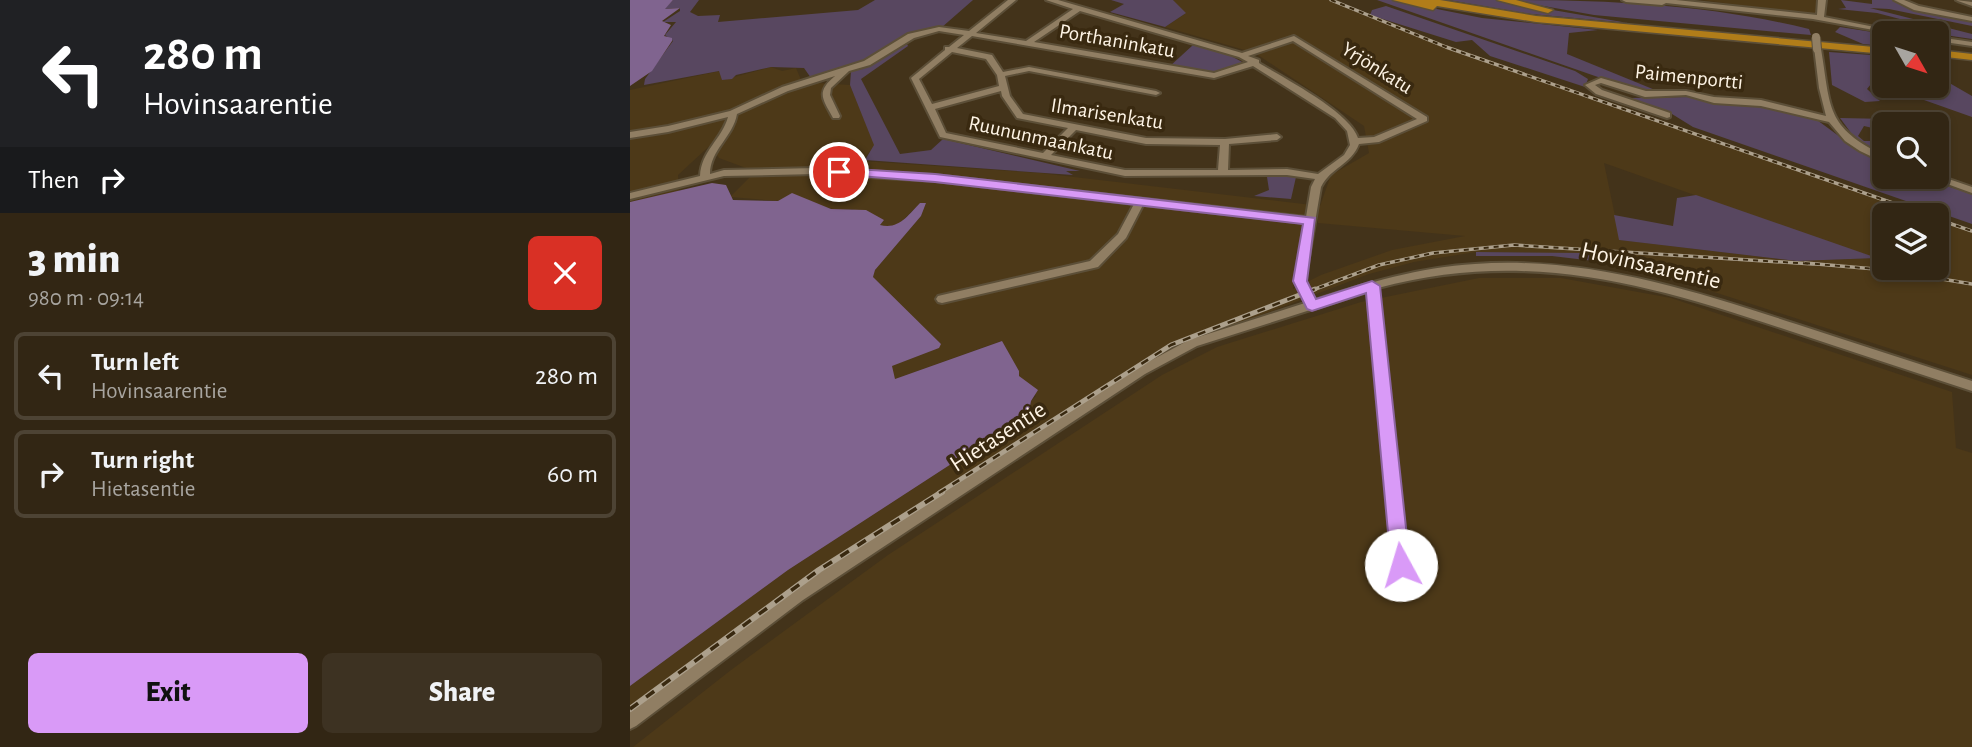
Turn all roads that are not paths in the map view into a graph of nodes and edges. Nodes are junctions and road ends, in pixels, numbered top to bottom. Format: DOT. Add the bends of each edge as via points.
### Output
graph roads {
  1 [pos="1012,0"];
  2 [pos="1051,0"];
  3 [pos="1398,0"];
  4 [pos="1422,0"];
  5 [pos="1435,0"];
  6 [pos="1502,0"];
  7 [pos="1626,0"];
  8 [pos="1657,0"];
  9 [pos="1820,0"];
  10 [pos="1898,0"];
  11 [pos="1960,0"];
  12 [pos="1972,4"];
  13 [pos="1079,8"];
  14 [pos="1972,19"];
  15 [pos="1583,24"];
  16 [pos="1814,25"];
  17 [pos="1860,28"];
  18 [pos="1872,29"];
  19 [pos="970,33"];
  20 [pos="1743,34"];
  21 [pos="1950,40"];
  22 [pos="1028,43"];
  23 [pos="1972,44"];
  24 [pos="1872,48"];
  25 [pos="1872,48"];
  26 [pos="948,49"];
  27 [pos="1242,55"];
  28 [pos="1950,56"];
  29 [pos="875,58"];
  30 [pos="1972,58"];
  31 [pos="1256,62"];
  32 [pos="848,69"];
  33 [pos="1001,75"];
  34 [pos="1005,87"];
  35 [pos="1156,93"];
  36 [pos="929,108"];
  37 [pos="733,113"];
  38 [pos="1667,115"];
  39 [pos="836,116"];
  40 [pos="1829,118"];
  41 [pos="1074,127"];
  42 [pos="630,135"];
  43 [pos="1277,137"];
  44 [pos="1355,141"];
  45 [pos="1225,142"];
  46 [pos="1872,153"];
  47 [pos="1044,157"];
  48 [pos="1223,172"];
  49 [pos="705,176"];
  50 [pos="1318,182"];
  51 [pos="1949,182"];
  52 [pos="1972,190"];
  53 [pos="630,196"];
  54 [pos="1140,202"];
  55 [pos="1311,221"];
  56 [pos="1372,286"];
  57 [pos="942,299"];
  58 [pos="1312,305"];
  59 [pos="1972,386"];
  60 [pos="1401,565"];
  61 [pos="630,720"];
  1 -- 19 [label="street, Ruununmaankatu"];
  2 -- 13 [label="street"];
  3 -- 15 [label="highway" via="1497,17"];
  4 -- 15 [label="highway"];
  5 -- 20 [label="highway" via="1536,16"];
  6 -- 20 [label="highway" via="1596,17"];
  7 -- 16 [label="street"];
  8 -- 16 [label="street"];
  9 -- 16 [label="street"];
  10 -- 14 [label="street"];
  11 -- 12 [label="street"];
  13 -- 22 [label="street"];
  13 -- 27 [label="street"];
  15 -- 24 [label="highway"];
  16 -- 17 [label="street"];
  16 -- 40 [label="street, bridge"];
  17 -- 18 [label="street"];
  19 -- 22 [label="street, Porthaninkatu"];
  19 -- 26 [label="street, Ruununmaankatu"];
  19 -- 29 [label="street, Porthaninkatu" via="926,31 904,38"];
  20 -- 25 [label="highway"];
  21 -- 23 [label="street"];
  22 -- 31 [label="street, Porthaninkatu" via="1213,76"];
  26 -- 33 [label="street" via="989,57"];
  26 -- 36 [label="street, Ruununmaankatu" via="915,78"];
  27 -- 31 [label="street"];
  27 -- 44 [label="street, Yrjönkatu" via="1294,38 1424,119 1376,140"];
  28 -- 30 [label="highway"];
  29 -- 32 [label="street"];
  31 -- 44 [label="street" via="1338,116"];
  32 -- 37 [label="street" via="785,89"];
  32 -- 39 [label="street" via="827,87"];
  33 -- 34 [label="street, Ilmarisenkatu"];
  33 -- 35 [label="street" via="1029,69"];
  34 -- 36 [label="street"];
  34 -- 41 [label="street, Ilmarisenkatu" via="1016,114"];
  36 -- 47 [label="street, Ruununmaankatu" via="948,137"];
  37 -- 42 [label="street"];
  37 -- 49 [label="street" via="704,161"];
  38 -- 40 [label="street, Paimenportti" via="1589,85 1601,80 1645,94 1683,92"];
  40 -- 46 [label="street" via="1852,142"];
  41 -- 45 [label="street, Ilmarisenkatu" via="1146,141"];
  41 -- 47 [label="street"];
  43 -- 45 [label="street, Ilmarisenkatu"];
  44 -- 50 [label="street" via="1347,157"];
  45 -- 48 [label="street"];
  47 -- 48 [label="street, Ruununmaankatu" via="1125,173"];
  48 -- 50 [label="street, Ruununmaankatu" via="1287,172"];
  49 -- 53 [label="street"];
  49 -- 54 [label="street" via="753,170 884,173"];
  50 -- 55 [label="street"];
  51 -- 52 [label="street"];
  54 -- 55 [label="street"];
  54 -- 57 [label="street" via="1122,236 1094,264"];
  55 -- 58 [label="street" via="1300,281"];
  56 -- 58 [label="street, Hovinsaarentie"];
  56 -- 59 [label="street, Hovinsaarentie" via="1476,267 1550,267 1606,274 1711,300"];
  56 -- 60 [label="street"];
  58 -- 61 [label="street, Hietasentie" via="1193,343 1140,371 797,595"];
}
